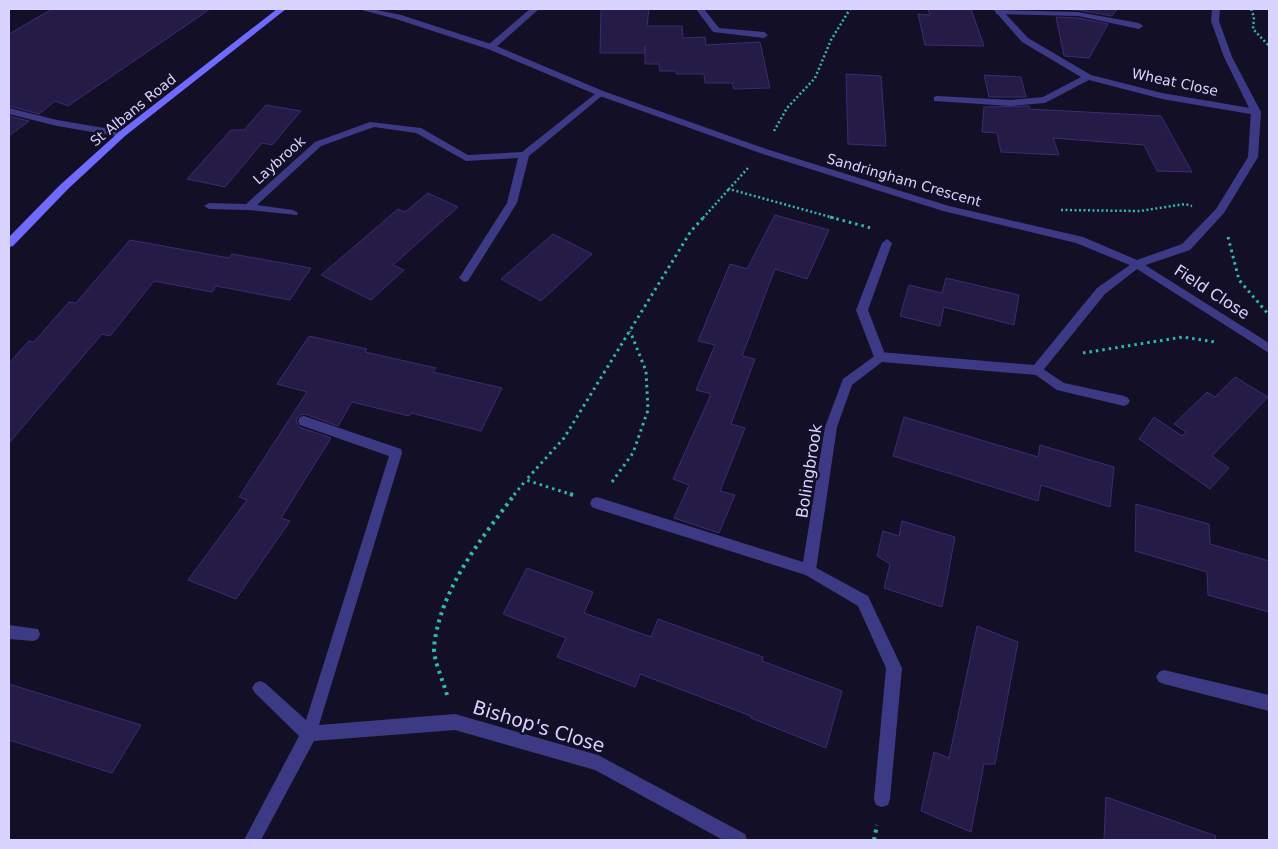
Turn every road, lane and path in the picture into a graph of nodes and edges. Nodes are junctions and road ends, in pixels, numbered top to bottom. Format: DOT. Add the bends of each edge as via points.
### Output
graph roads {
  1 [pos="282,9"];
  2 [pos="362,9"];
  3 [pos="535,9"];
  4 [pos="700,9"];
  5 [pos="850,9"];
  6 [pos="1216,9"];
  7 [pos="1251,9"];
  8 [pos="998,10"];
  9 [pos="1139,26"];
  10 [pos="764,35"];
  11 [pos="1269,46"];
  12 [pos="491,47"];
  13 [pos="1088,77"];
  14 [pos="600,93"];
  15 [pos="937,99"];
  16 [pos="9,111"];
  17 [pos="1256,112"];
  18 [pos="122,134"];
  19 [pos="763,151"];
  20 [pos="524,155"];
  21 [pos="728,189"];
  22 [pos="209,206"];
  23 [pos="248,207"];
  24 [pos="1052,210"];
  25 [pos="1220,211"];
  26 [pos="292,213"];
  27 [pos="9,242"];
  28 [pos="887,243"];
  29 [pos="1137,264"];
  30 [pos="464,278"];
  31 [pos="1269,315"];
  32 [pos="630,331"];
  33 [pos="1220,343"];
  34 [pos="1269,349"];
  35 [pos="880,357"];
  36 [pos="1041,365"];
  37 [pos="1124,401"];
  38 [pos="304,421"];
  39 [pos="526,480"];
  40 [pos="597,503"];
  41 [pos="809,570"];
  42 [pos="9,632"];
  43 [pos="33,634"];
  44 [pos="1164,677"];
  45 [pos="260,688"];
  46 [pos="1269,703"];
  47 [pos="454,722"];
  48 [pos="309,734"];
  49 [pos="882,799"];
  50 [pos="252,840"];
  51 [pos="739,840"];
  1 -- 18 [label="main road, St Albans Road"];
  2 -- 12 [label="street, Sandringham Crescent"];
  3 -- 12 [label="street"];
  4 -- 10 [label="street" via="716,30"];
  5 -- 19 [label="path" via="831,40 815,78 787,108"];
  6 -- 17 [label="street" via="1215,21 1228,57"];
  7 -- 11 [label="path" via="1253,29"];
  8 -- 9 [label="street" via="1078,14"];
  8 -- 13 [label="street, Wheat Close" via="1025,40"];
  12 -- 14 [label="street, Sandringham Crescent"];
  13 -- 15 [label="street" via="1045,100 1010,103"];
  13 -- 17 [label="street, Wheat Close" via="1162,96"];
  14 -- 19 [label="street, Sandringham Crescent"];
  14 -- 20 [label="street"];
  16 -- 18 [label="street" via="58,124"];
  17 -- 25 [label="street" via="1253,158"];
  18 -- 27 [label="main road, St Albans Road"];
  19 -- 21 [label="path"];
  19 -- 29 [label="street, Sandringham Crescent" via="947,209 1079,240"];
  20 -- 23 [label="street, Laybrook" via="466,158 418,130 374,124 318,144"];
  20 -- 30 [label="street" via="512,203"];
  21 -- 28 [label="path" via="879,230"];
  21 -- 32 [label="path" via="691,231"];
  22 -- 23 [label="street, Laybrook"];
  23 -- 26 [label="street, Laybrook"];
  24 -- 25 [label="path" via="1140,211 1185,204"];
  25 -- 29 [label="street" via="1186,247"];
  25 -- 31 [label="path" via="1239,280"];
  28 -- 35 [label="street" via="862,310"];
  29 -- 34 [label="street, Field Close"];
  29 -- 36 [label="street" via="1102,291"];
  32 -- 39 [label="path" via="564,438"];
  32 -- 40 [label="path" via="646,371 648,410 633,453"];
  33 -- 36 [label="path" via="1183,337 1105,349"];
  35 -- 36 [label="street"];
  35 -- 41 [label="street, Bolingbrook" via="847,382 831,427"];
  36 -- 37 [label="street" via="1061,387"];
  38 -- 48 [label="street" via="396,453"];
  39 -- 40 [label="path"];
  39 -- 47 [label="path" via="483,536 446,599 434,648"];
  40 -- 41 [label="street"];
  41 -- 49 [label="street" via="863,601 894,668"];
  42 -- 43 [label="street"];
  44 -- 46 [label="street"];
  45 -- 48 [label="street"];
  47 -- 48 [label="street, Bishop's Close"];
  47 -- 51 [label="street, Bishop's Close" via="598,763"];
  48 -- 50 [label="street"];
}
